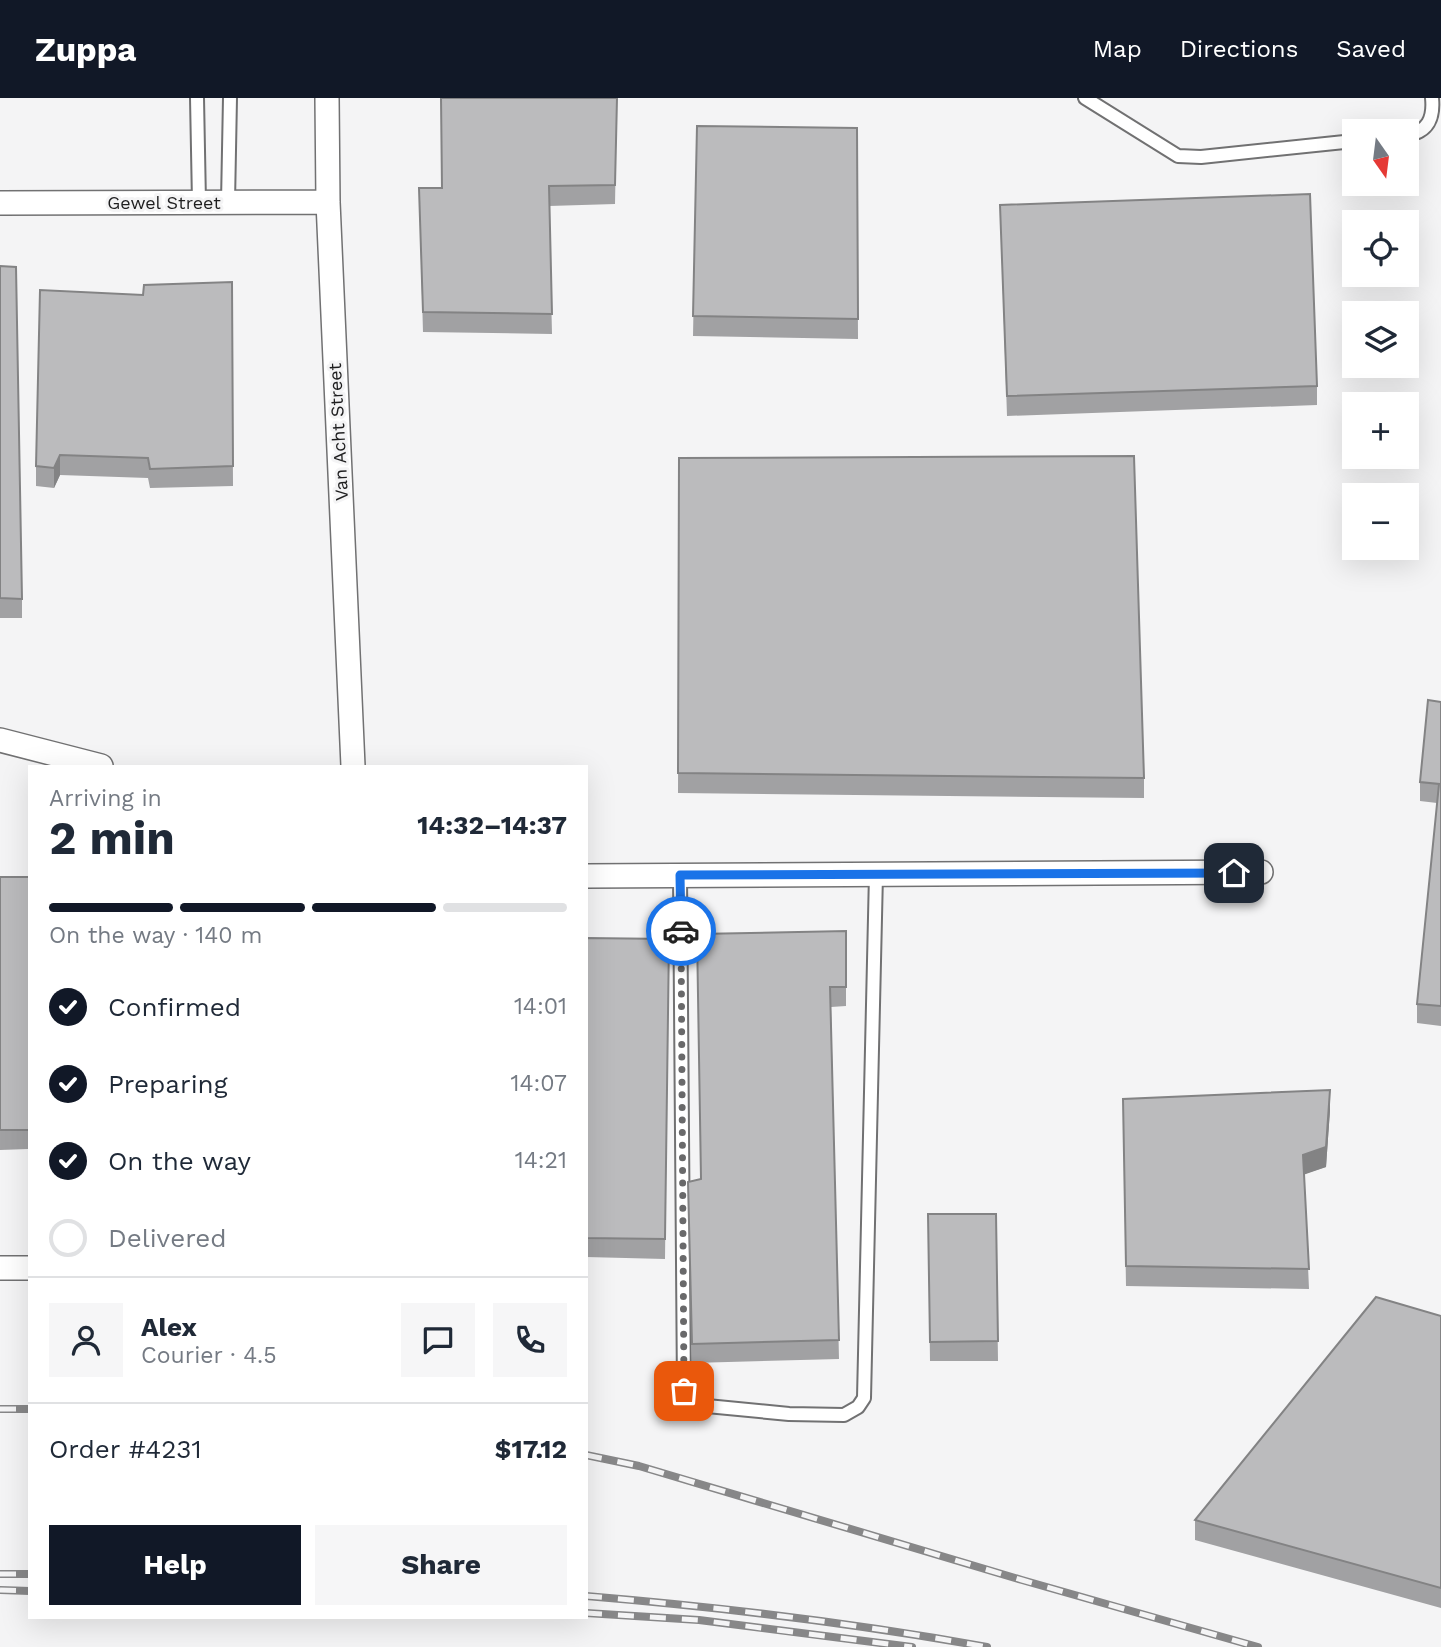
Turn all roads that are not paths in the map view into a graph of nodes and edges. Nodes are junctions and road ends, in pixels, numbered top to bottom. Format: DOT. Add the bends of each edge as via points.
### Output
graph roads {
  1 [pos="197,98"];
  2 [pos="230,98"];
  3 [pos="327,98"];
  4 [pos="1085,98"];
  5 [pos="1433,98"];
  6 [pos="1419,131"];
  7 [pos="1342,142"];
  8 [pos="199,202"];
  9 [pos="228,202"];
  10 [pos="328,202"];
  11 [pos="0,203"];
  12 [pos="0,740"];
  13 [pos="97,765"];
  14 [pos="353,765"];
  15 [pos="1261,872"];
  16 [pos="876,874"];
  17 [pos="680,875"];
  18 [pos="588,876"];
  19 [pos="0,1268"];
  20 [pos="28,1268"];
  1 -- 8 [label="lane"];
  2 -- 9 [label="lane"];
  3 -- 10 [label="street, Van Acht Street"];
  4 -- 7 [label="lane" via="1178,156"];
  5 -- 6 [label="lane" via="1431,120"];
  8 -- 9 [label="street, Gewel Street"];
  8 -- 11 [label="street, Gewel Street"];
  9 -- 10 [label="street, Gewel Street"];
  10 -- 14 [label="street, Van Acht Street"];
  12 -- 13 [label="street"];
  15 -- 16 [label="street"];
  16 -- 17 [label="street"];
  16 -- 17 [label="lane" via="864,1398 858,1408 844,1415 707,1406 692,1401 684,1391"];
  17 -- 18 [label="street"];
  19 -- 20 [label="street"];
}
